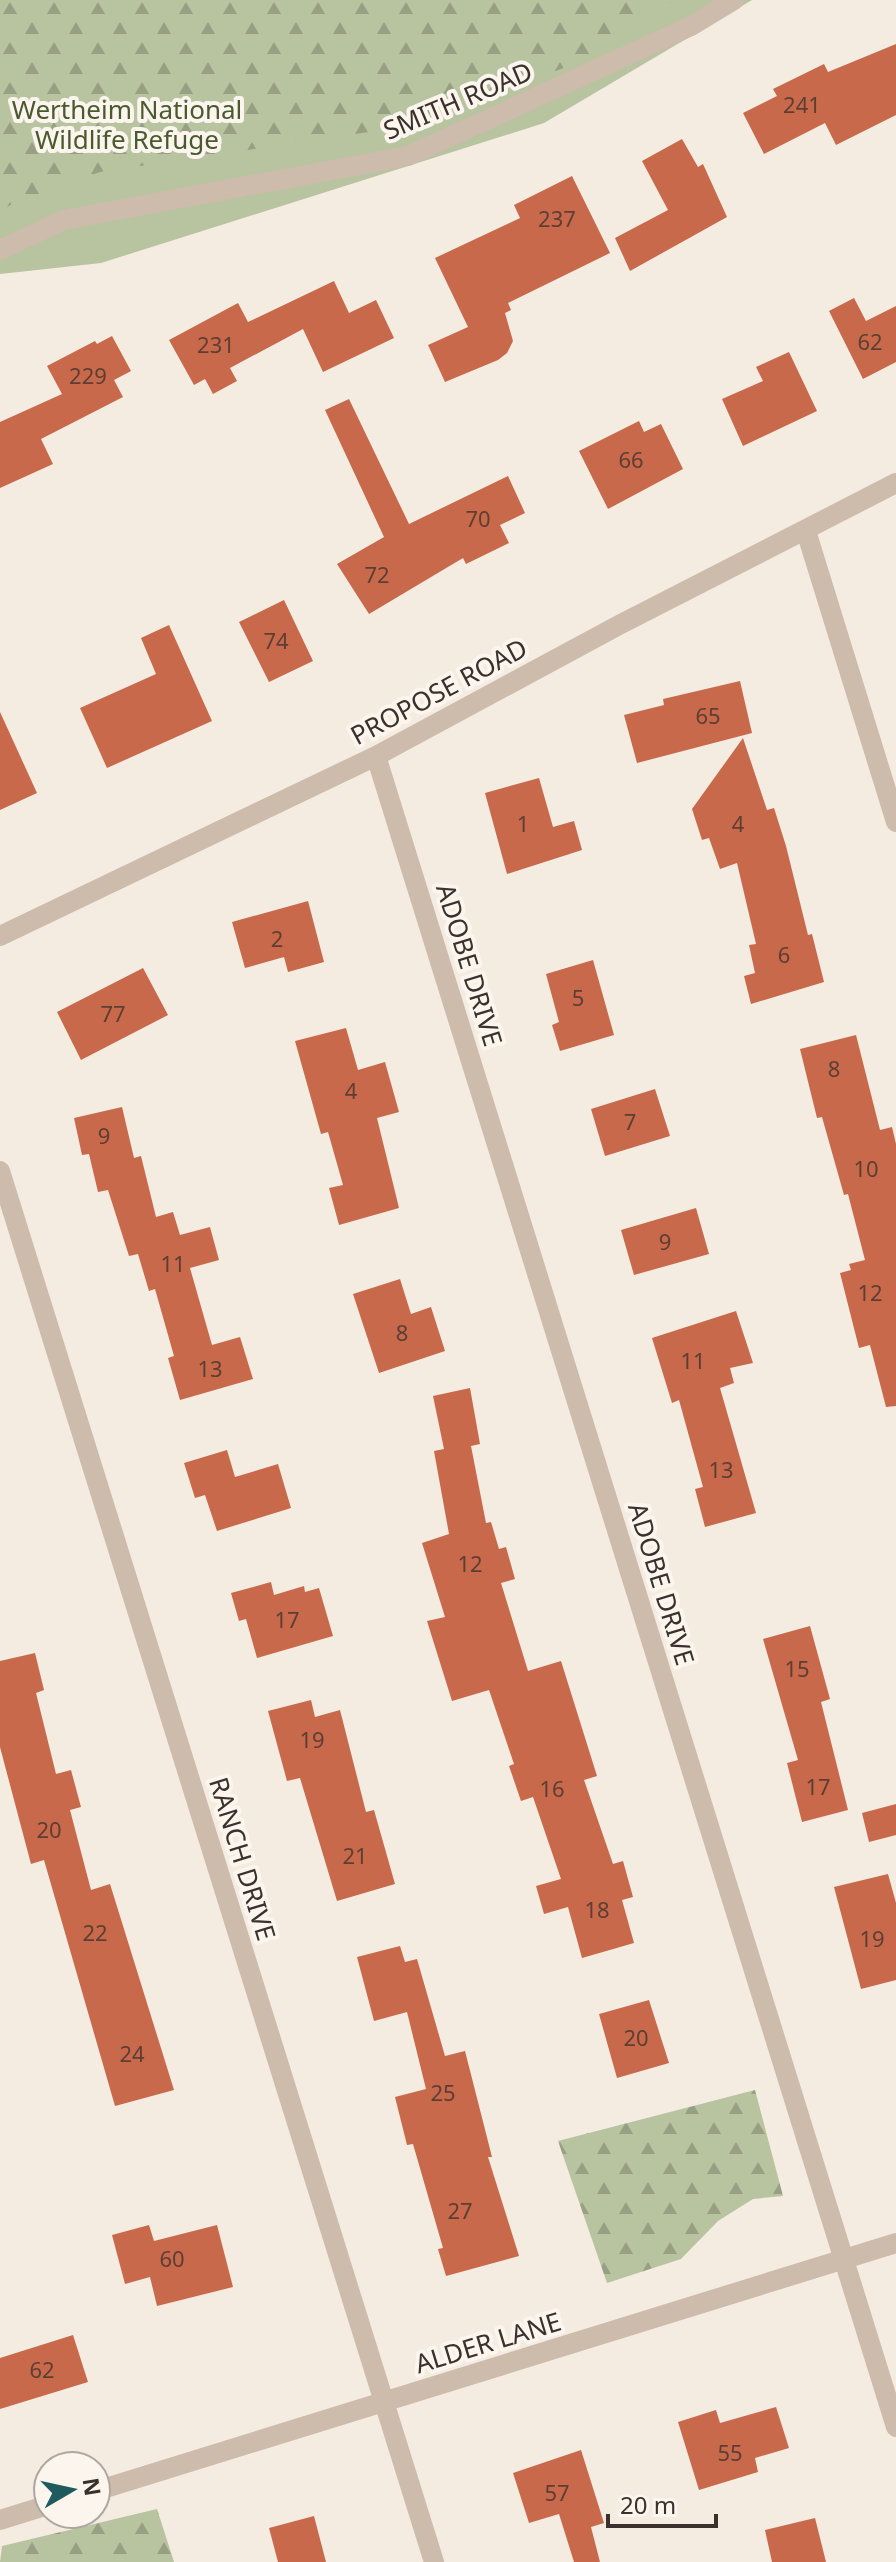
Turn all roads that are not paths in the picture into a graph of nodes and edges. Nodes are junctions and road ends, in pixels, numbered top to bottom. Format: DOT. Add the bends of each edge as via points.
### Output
graph roads {
  1 [pos="734,0"];
  2 [pos="0,250"];
  3 [pos="896,483"];
  4 [pos="806,531"];
  5 [pos="376,756"];
  6 [pos="896,822"];
  7 [pos="0,936"];
  8 [pos="0,1171"];
  9 [pos="896,2243"];
  10 [pos="844,2259"];
  11 [pos="384,2402"];
  12 [pos="896,2427"];
  13 [pos="112,2486"];
  14 [pos="32,2510"];
  15 [pos="0,2520"];
  16 [pos="434,2562"];
  1 -- 2 [label="street, SMITH ROAD" via="691,26 408,156 63,220"];
  3 -- 4 [label="street, PROPOSE ROAD"];
  4 -- 5 [label="street, PROPOSE ROAD"];
  4 -- 6 [label="street"];
  5 -- 7 [label="street, PROPOSE ROAD"];
  5 -- 10 [label="street, ADOBE DRIVE"];
  8 -- 11 [label="street, RANCH DRIVE"];
  9 -- 10 [label="street, ALDER LANE"];
  10 -- 11 [label="street, ALDER LANE"];
  10 -- 12 [label="street, ADOBE DRIVE"];
  11 -- 13 [label="street, ALDER LANE"];
  11 -- 16 [label="street, RANCH DRIVE"];
  14 -- 15 [label="street"];
}
